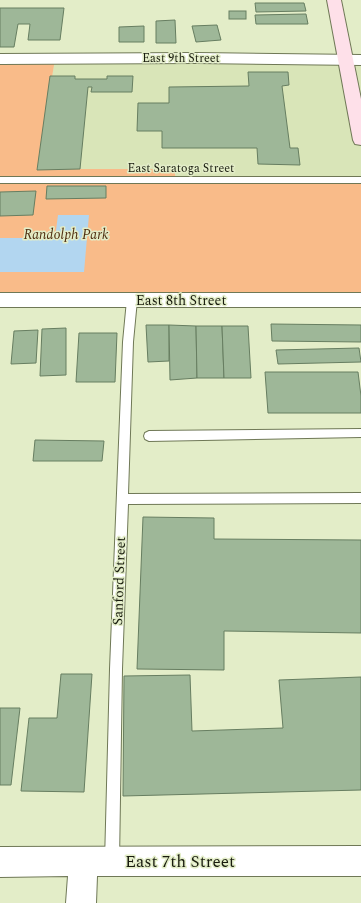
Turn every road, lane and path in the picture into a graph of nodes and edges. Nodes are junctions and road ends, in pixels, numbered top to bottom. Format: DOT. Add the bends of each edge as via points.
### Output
graph roads {
  1 [pos="334,0"];
  2 [pos="0,59"];
  3 [pos="345,60"];
  4 [pos="361,60"];
  5 [pos="361,140"];
  6 [pos="0,180"];
  7 [pos="361,180"];
  8 [pos="0,300"];
  9 [pos="132,300"];
  10 [pos="361,300"];
  11 [pos="361,433"];
  12 [pos="149,436"];
  13 [pos="361,498"];
  14 [pos="122,499"];
  15 [pos="0,862"];
  16 [pos="112,862"];
  17 [pos="361,862"];
  18 [pos="83,863"];
  19 [pos="81,903"];
  1 -- 3 [label="main road"];
  2 -- 3 [label="street, East 9th Street"];
  3 -- 4 [label="street, East 9th Street"];
  3 -- 5 [label="main road"];
  6 -- 7 [label="lane, East Saratoga Street"];
  8 -- 9 [label="street, East 8th Street"];
  9 -- 10 [label="street, East 8th Street"];
  9 -- 14 [label="lane, Sanford Street"];
  11 -- 12 [label="lane"];
  13 -- 14 [label="lane"];
  14 -- 16 [label="lane, Sanford Street"];
  15 -- 18 [label="street, East 7th Street"];
  16 -- 17 [label="street, East 7th Street"];
  16 -- 18 [label="street, East 7th Street"];
  18 -- 19 [label="street"];
}
